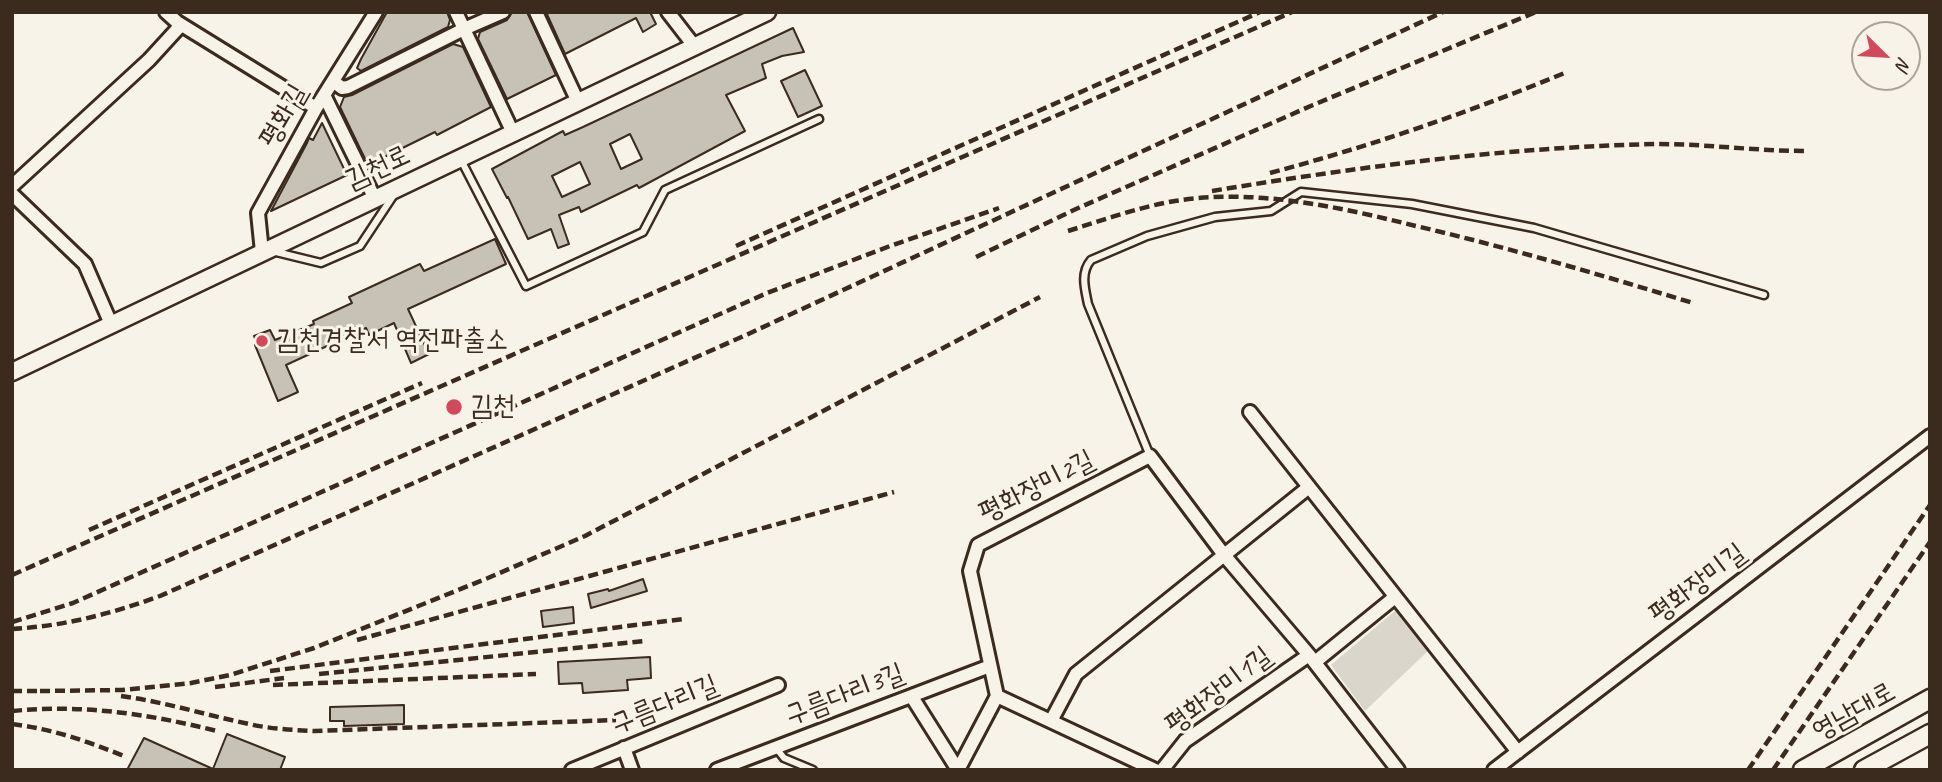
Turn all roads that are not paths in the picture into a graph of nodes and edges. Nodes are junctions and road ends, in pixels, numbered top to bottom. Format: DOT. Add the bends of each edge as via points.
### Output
graph roads {
  1 [pos="166,12"];
  2 [pos="376,12"];
  3 [pos="456,12"];
  4 [pos="503,12"];
  5 [pos="536,12"];
  6 [pos="668,12"];
  7 [pos="767,12"];
  8 [pos="181,25"];
  9 [pos="464,29"];
  10 [pos="695,47"];
  11 [pos="333,81"];
  12 [pos="324,95"];
  13 [pos="578,102"];
  14 [pos="316,108"];
  15 [pos="819,119"];
  16 [pos="513,133"];
  17 [pos="460,159"];
  18 [pos="12,186"];
  19 [pos="398,187"];
  20 [pos="12,194"];
  21 [pos="374,199"];
  22 [pos="264,251"];
  23 [pos="1763,295"];
  24 [pos="111,324"];
  25 [pos="12,372"];
  26 [pos="1250,412"];
  27 [pos="1930,436"];
  28 [pos="1150,456"];
  29 [pos="1309,486"];
  30 [pos="1224,555"];
  31 [pos="1395,597"];
  32 [pos="1312,659"];
  33 [pos="990,666"];
  34 [pos="778,685"];
  35 [pos="912,696"];
  36 [pos="997,696"];
  37 [pos="1930,699"];
  38 [pos="1051,721"];
  39 [pos="1930,734"];
  40 [pos="624,748"];
  41 [pos="776,748"];
  42 [pos="1518,752"];
  43 [pos="572,770"];
  44 [pos="632,770"];
  45 [pos="717,770"];
  46 [pos="813,770"];
  47 [pos="958,770"];
  48 [pos="1156,770"];
  49 [pos="1162,770"];
  50 [pos="1167,770"];
  51 [pos="1178,770"];
  52 [pos="1398,770"];
  53 [pos="1494,770"];
  54 [pos="1803,770"];
  55 [pos="1864,770"];
  1 -- 8 [label="street"];
  2 -- 11 [label="street, 평화길"];
  3 -- 9 [label="street"];
  4 -- 9 [label="street"];
  5 -- 13 [label="street"];
  6 -- 10 [label="street"];
  7 -- 10 [label="street, 김천로"];
  8 -- 14 [label="street"];
  8 -- 18 [label="street"];
  9 -- 11 [label="street" via="348,87"];
  9 -- 16 [label="street"];
  10 -- 13 [label="street, 김천로"];
  11 -- 12 [label="street, 평화길"];
  12 -- 14 [label="street, 평화길"];
  12 -- 21 [label="street"];
  13 -- 16 [label="street, 김천로"];
  14 -- 22 [label="street, 평화길" via="258,213"];
  15 -- 17 [label="lane" via="665,190 643,232 526,286"];
  16 -- 17 [label="street, 김천로"];
  17 -- 19 [label="street, 김천로"];
  19 -- 21 [label="street, 김천로"];
  19 -- 22 [label="lane" via="360,246 321,263"];
  20 -- 24 [label="street" via="85,264"];
  21 -- 22 [label="street, 김천로"];
  22 -- 24 [label="street, 김천로"];
  23 -- 28 [label="lane" via="1534,228 1412,204 1301,192 1271,211 1215,217 1147,236 1086,266 1087,304"];
  24 -- 25 [label="street, 김천로"];
  26 -- 29 [label="street"];
  27 -- 42 [label="street, 평화장미길"];
  28 -- 30 [label="street"];
  28 -- 33 [label="street, 평화장미2길" via="978,545 970,571"];
  29 -- 30 [label="street"];
  29 -- 31 [label="street"];
  30 -- 32 [label="street"];
  30 -- 38 [label="street" via="1076,674"];
  31 -- 32 [label="street, 평화장미1길"];
  31 -- 42 [label="street"];
  32 -- 49 [label="street, 평화장미1길" via="1185,741"];
  32 -- 52 [label="street"];
  33 -- 35 [label="street, 구름다리3길"];
  33 -- 36 [label="street, 평화장미2길"];
  34 -- 40 [label="street, 구름다리길"];
  35 -- 41 [label="street, 구름다리3길"];
  35 -- 47 [label="street"];
  36 -- 38 [label="street"];
  36 -- 47 [label="street"];
  37 -- 54 [label="main road, 영남대로"];
  38 -- 48 [label="street"];
  39 -- 55 [label="main road, 영남대로"];
  40 -- 43 [label="street, 구름다리길"];
  40 -- 44 [label="street"];
  41 -- 45 [label="street, 구름다리3길"];
  41 -- 46 [label="lane" via="784,758"];
  42 -- 53 [label="street, 평화장미길"];
  50 -- 51 [label="street"];
}
